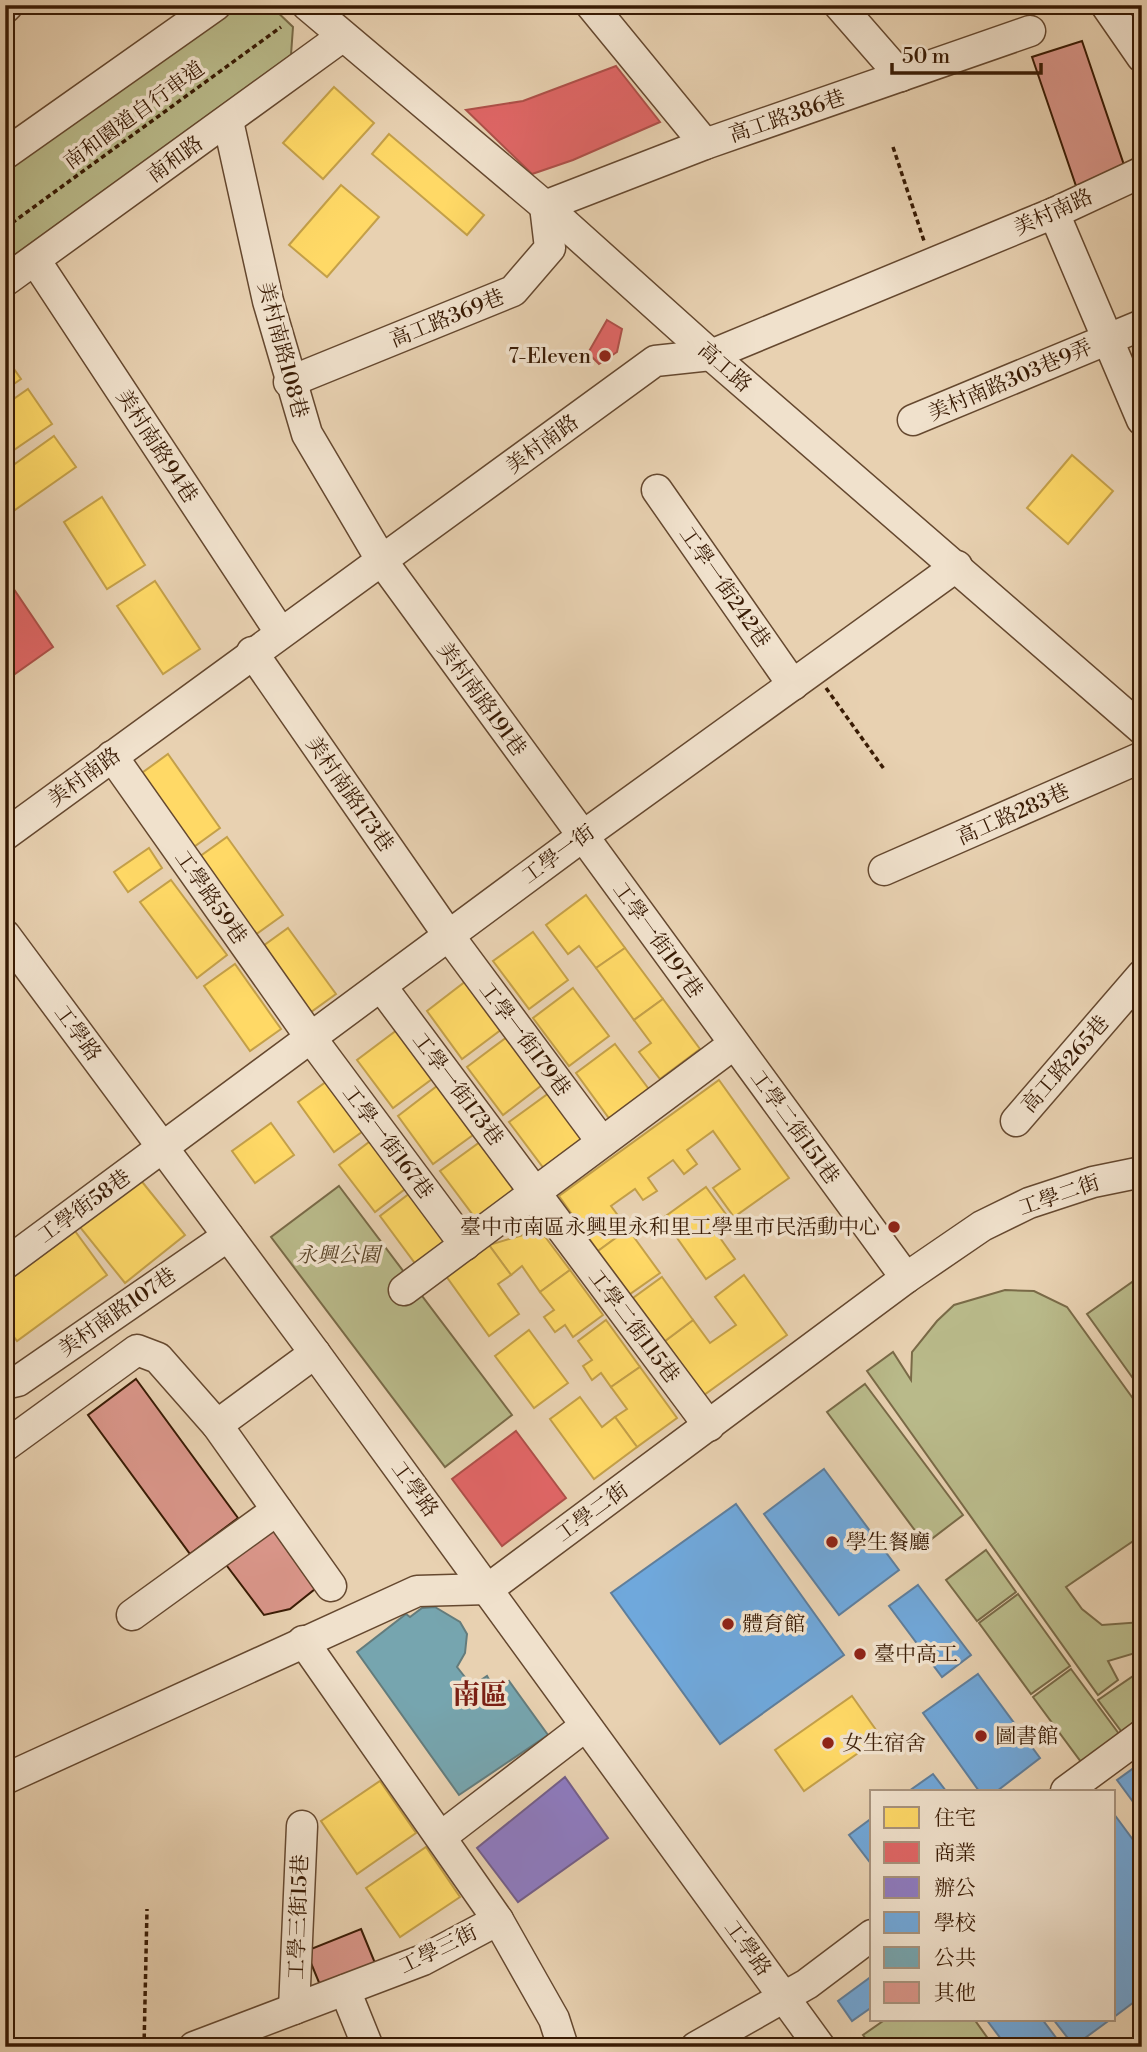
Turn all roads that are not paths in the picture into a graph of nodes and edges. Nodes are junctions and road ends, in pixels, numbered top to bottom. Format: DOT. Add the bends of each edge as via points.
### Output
graph roads {
  1 [pos="216,5"];
  2 [pos="307,5"];
  3 [pos="591,5"];
  4 [pos="839,5"];
  5 [pos="1106,5"];
  6 [pos="1030,31"];
  7 [pos="343,36"];
  8 [pos="1142,57"];
  9 [pos="901,76"];
  10 [pos="228,121"];
  11 [pos="705,144"];
  12 [pos="5,154"];
  13 [pos="1142,172"];
  14 [pos="545,206"];
  15 [pos="1054,212"];
  16 [pos="35,260"];
  17 [pos="5,281"];
  18 [pos="1142,325"];
  19 [pos="1108,339"];
  20 [pos="711,355"];
  21 [pos="289,382"];
  22 [pos="1142,420"];
  23 [pos="913,421"];
  24 [pos="657,490"];
  25 [pos="382,561"];
  26 [pos="957,566"];
  27 [pos="280,632"];
  28 [pos="252,652"];
  29 [pos="803,677"];
  30 [pos="1138,722"];
  31 [pos="112,757"];
  32 [pos="1142,757"];
  33 [pos="5,835"];
  34 [pos="583,836"];
  35 [pos="884,870"];
  36 [pos="5,935"];
  37 [pos="449,936"];
  38 [pos="1142,975"];
  39 [pos="381,986"];
  40 [pos="311,1038"];
  41 [pos="734,1044"];
  42 [pos="1016,1121"];
  43 [pos="602,1142"];
  44 [pos="163,1149"];
  45 [pos="1142,1172"];
  46 [pos="535,1192"];
  47 [pos="228,1236"];
  48 [pos="465,1245"];
  49 [pos="5,1264"];
  50 [pos="906,1278"];
  51 [pos="404,1290"];
  52 [pos="315,1353"];
  53 [pos="5,1384"];
  54 [pos="217,1425"];
  55 [pos="709,1426"];
  56 [pos="5,1446"];
  57 [pos="277,1510"];
  58 [pos="331,1586"];
  59 [pos="488,1590"];
  60 [pos="132,1615"];
  61 [pos="303,1641"];
  62 [pos="584,1727"];
  63 [pos="1142,1735"];
  64 [pos="5,1779"];
  65 [pos="1067,1790"];
  66 [pos="302,1826"];
  67 [pos="442,1836"];
  68 [pos="498,1920"];
  69 [pos="870,1936"];
  70 [pos="345,1990"];
  71 [pos="796,1991"];
  72 [pos="294,2009"];
  73 [pos="194,2047"];
  74 [pos="368,2047"];
  75 [pos="563,2047"];
  76 [pos="697,2047"];
  77 [pos="820,2047"];
  1 -- 12 [label="street"];
  2 -- 7 [label="street, 高工路"];
  3 -- 11 [label="street"];
  4 -- 9 [label="street"];
  5 -- 8 [label="street"];
  6 -- 9 [label="street, 高工路386巷"];
  7 -- 10 [label="street, 南和路"];
  7 -- 14 [label="street, 高工路"];
  9 -- 11 [label="street, 高工路386巷"];
  10 -- 16 [label="street, 南和路"];
  10 -- 21 [label="street, 美村南路108巷"];
  11 -- 14 [label="street, 高工路386巷"];
  13 -- 15 [label="street, 美村南路"];
  14 -- 20 [label="street, 高工路"];
  14 -- 21 [label="street, 高工路369巷" via="550,248 513,291"];
  15 -- 19 [label="street"];
  15 -- 20 [label="street, 美村南路"];
  16 -- 17 [label="street, 南和路"];
  16 -- 27 [label="street, 美村南路94巷"];
  18 -- 19 [label="street, 美村南路303巷9弄"];
  19 -- 22 [label="street"];
  19 -- 23 [label="street, 美村南路303巷9弄"];
  20 -- 25 [label="street, 美村南路" via="655,361"];
  20 -- 26 [label="street, 高工路"];
  21 -- 25 [label="street, 美村南路108巷" via="307,434"];
  24 -- 29 [label="street, 工學一街242巷"];
  25 -- 27 [label="street, 美村南路"];
  25 -- 34 [label="street, 美村南路191巷"];
  26 -- 29 [label="street, 工學一街"];
  26 -- 30 [label="street, 高工路"];
  27 -- 28 [label="street, 美村南路"];
  28 -- 31 [label="street, 美村南路"];
  28 -- 37 [label="street, 美村南路173巷"];
  29 -- 34 [label="street, 工學一街"];
  31 -- 33 [label="street, 美村南路"];
  31 -- 40 [label="street, 工學路59巷"];
  32 -- 35 [label="street, 高工路283巷"];
  34 -- 37 [label="street, 工學一街"];
  34 -- 41 [label="street, 工學一街197巷"];
  36 -- 44 [label="street, 工學路"];
  37 -- 39 [label="street, 工學一街"];
  37 -- 43 [label="street, 工學一街179巷"];
  38 -- 42 [label="street, 高工路265巷"];
  39 -- 40 [label="street, 工學一街"];
  39 -- 46 [label="street, 工學一街173巷"];
  40 -- 44 [label="street, 工學一街"];
  40 -- 48 [label="street, 工學一街167巷"];
  41 -- 43 [label="street"];
  41 -- 50 [label="street, 工學二街151巷"];
  43 -- 46 [label="street"];
  44 -- 47 [label="street, 工學路"];
  44 -- 49 [label="street, 工學街58巷"];
  45 -- 50 [label="street, 工學二街" via="1028,1203 982,1227"];
  46 -- 48 [label="street"];
  46 -- 55 [label="street, 工學二街115巷"];
  47 -- 52 [label="street, 工學路"];
  47 -- 53 [label="street, 美村南路107巷" via="18,1381"];
  48 -- 51 [label="street"];
  50 -- 55 [label="street, 工學二街"];
  52 -- 54 [label="street"];
  52 -- 59 [label="street, 工學路"];
  54 -- 56 [label="street" via="158,1358 136,1350"];
  54 -- 57 [label="street"];
  55 -- 59 [label="street, 工學二街"];
  57 -- 58 [label="street"];
  57 -- 60 [label="street"];
  59 -- 61 [label="street" via="417,1591"];
  59 -- 62 [label="street, 工學路"];
  61 -- 64 [label="street"];
  61 -- 67 [label="street, 工學三街"];
  62 -- 67 [label="street"];
  62 -- 71 [label="street, 工學路"];
  63 -- 65 [label="street"];
  66 -- 72 [label="street, 工學三街15巷"];
  67 -- 68 [label="street, 工學三街"];
  68 -- 70 [label="street, 工學三街" via="423,1960"];
  68 -- 75 [label="street" via="554,2019"];
  69 -- 71 [label="street"];
  70 -- 72 [label="street, 工學三街"];
  70 -- 74 [label="street"];
  71 -- 76 [label="street"];
  71 -- 77 [label="street, 工學路"];
  72 -- 73 [label="street, 工學三街"];
}
